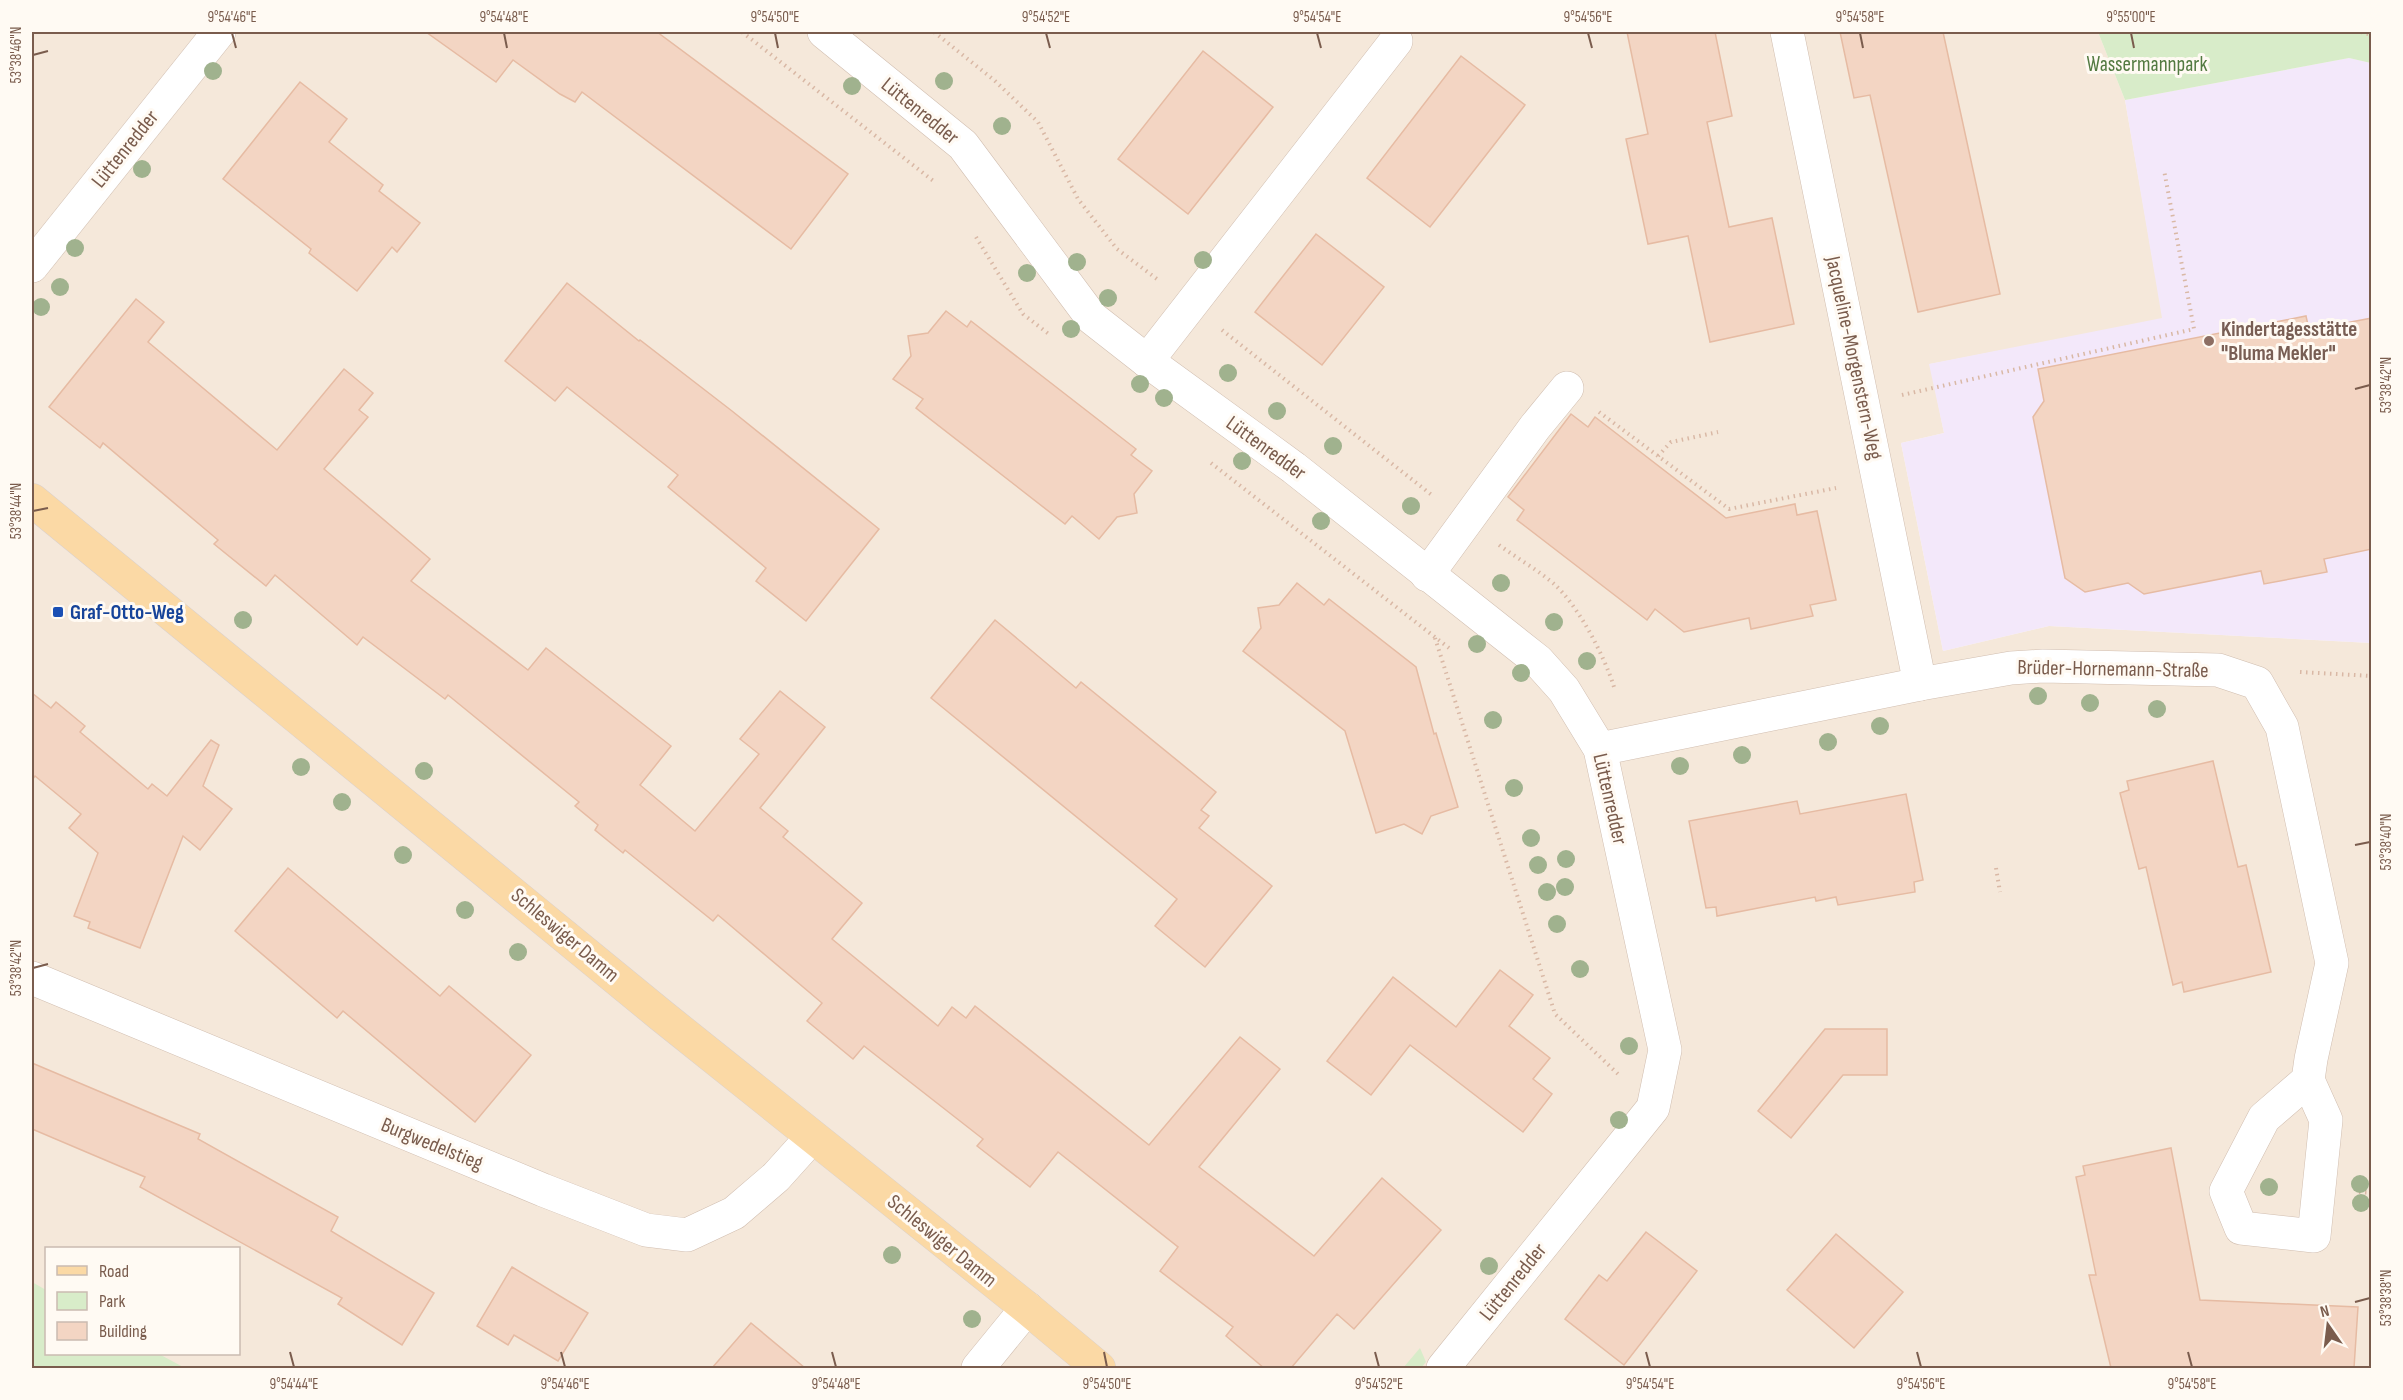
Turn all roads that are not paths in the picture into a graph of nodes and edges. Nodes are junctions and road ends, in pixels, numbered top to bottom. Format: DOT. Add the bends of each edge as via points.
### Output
graph roads {
  1 [pos="219,32"];
  2 [pos="824,32"];
  3 [pos="1787,32"];
  4 [pos="1396,40"];
  5 [pos="32,266"];
  6 [pos="1147,362"];
  7 [pos="1567,388"];
  8 [pos="32,500"];
  9 [pos="1438,583"];
  10 [pos="1920,684"];
  11 [pos="1600,749"];
  12 [pos="32,978"];
  13 [pos="2308,1080"];
  14 [pos="812,1137"];
  15 [pos="1027,1308"];
  16 [pos="978,1368"];
  17 [pos="1099,1368"];
  18 [pos="1443,1368"];
  1 -- 5 [label="street, Lüttenredder"];
  2 -- 6 [label="street, Lüttenredder" via="963,145 1092,318"];
  3 -- 10 [label="street, Jacqueline-Morgenstern-Weg"];
  4 -- 6 [label="street"];
  6 -- 9 [label="street, Lüttenredder" via="1294,468"];
  7 -- 9 [label="street" via="1465,521"];
  8 -- 14 [label="main road, Schleswiger Damm"];
  9 -- 11 [label="street, Lüttenredder" via="1538,661 1564,690"];
  10 -- 11 [label="street, Brüder-Hornemann-Straße"];
  10 -- 13 [label="street, Brüder-Hornemann-Straße" via="2043,666 2218,670 2257,683 2282,727 2332,963"];
  11 -- 18 [label="street, Lüttenredder" via="1665,1050 1653,1108"];
  12 -- 14 [label="street, Burgwedelstieg" via="646,1230 687,1235 734,1213 776,1177"];
  14 -- 15 [label="main road, Schleswiger Damm"];
  15 -- 16 [label="street"];
  15 -- 17 [label="main road, Schleswiger Damm"];
}
